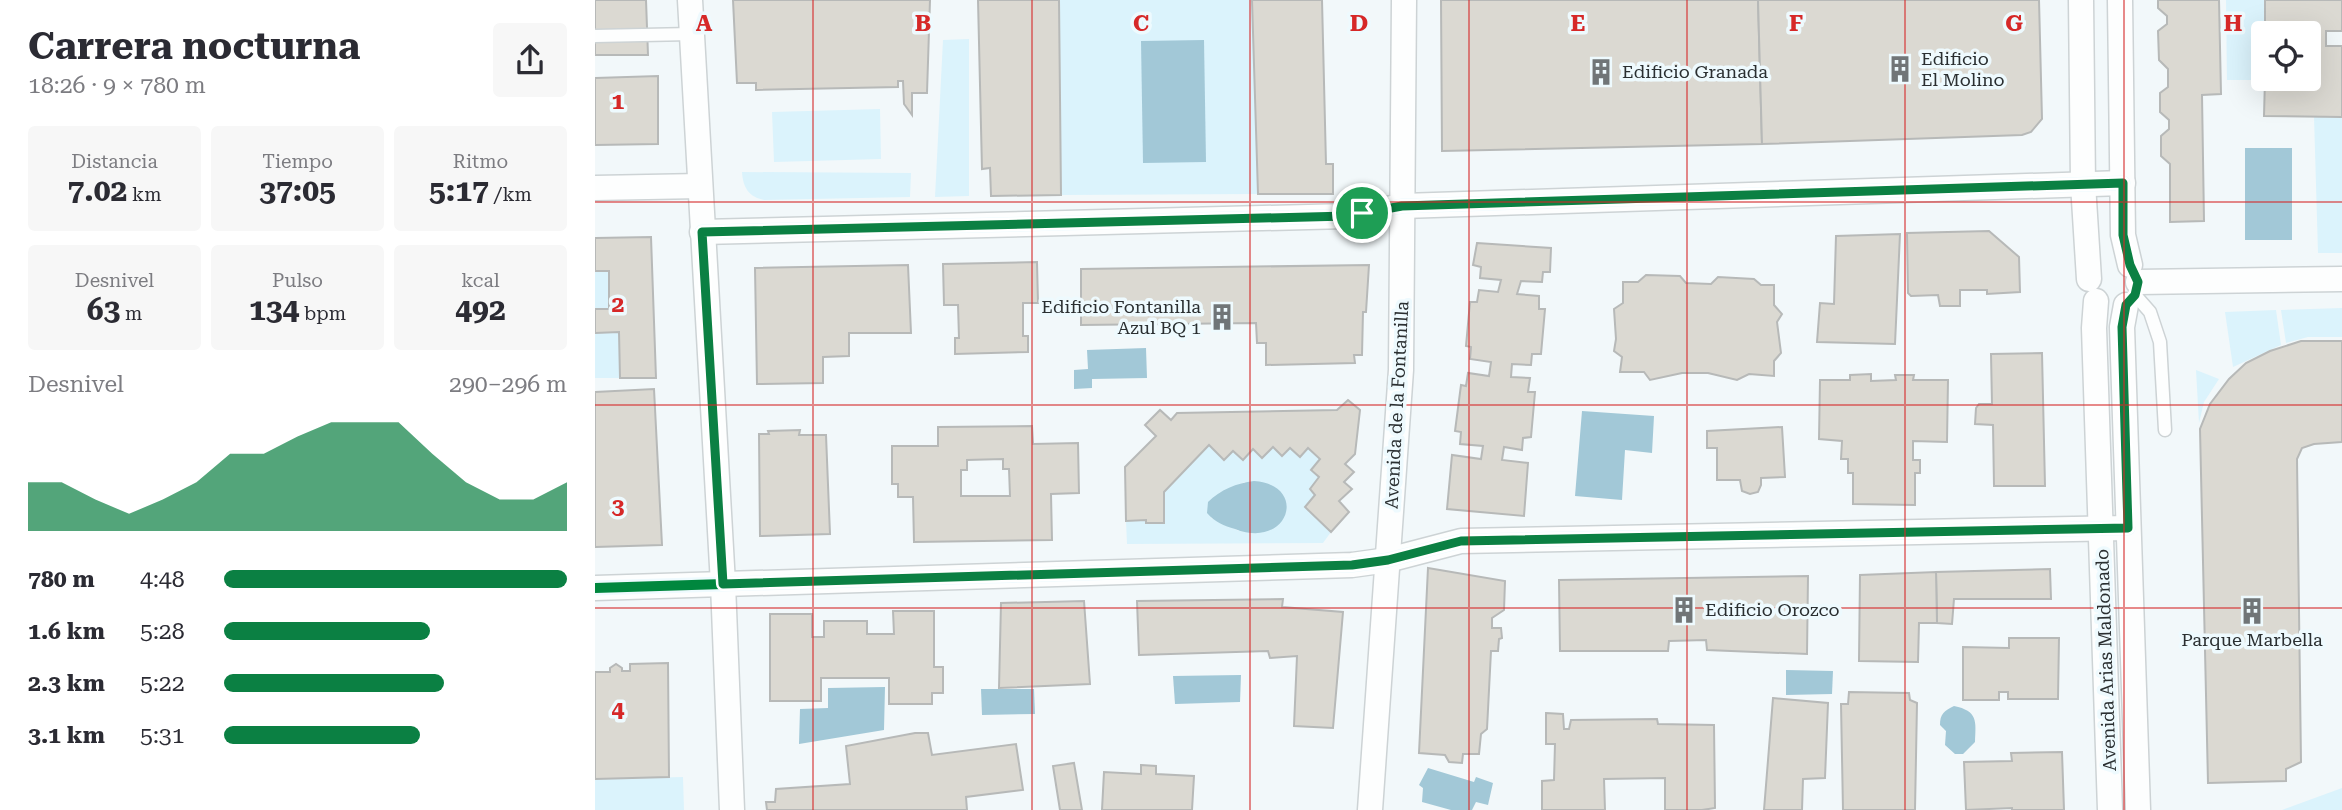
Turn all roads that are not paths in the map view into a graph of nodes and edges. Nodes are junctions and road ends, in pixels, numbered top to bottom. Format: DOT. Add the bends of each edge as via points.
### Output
graph roads {
  1 [pos="690,0"];
  2 [pos="1404,0"];
  3 [pos="2081,0"];
  4 [pos="2120,0"];
  5 [pos="691,34"];
  6 [pos="595,36"];
  7 [pos="2123,183"];
  8 [pos="2083,184"];
  9 [pos="700,186"];
  10 [pos="595,188"];
  11 [pos="1402,206"];
  12 [pos="702,232"];
  13 [pos="2342,279"];
  14 [pos="2132,287"];
  15 [pos="2093,290"];
  16 [pos="2165,430"];
  17 [pos="2128,528"];
  18 [pos="2102,529"];
  19 [pos="1388,560"];
  20 [pos="723,584"];
  21 [pos="595,588"];
  22 [pos="2107,805"];
  23 [pos="732,810"];
  24 [pos="1370,810"];
  25 [pos="2138,810"];
  1 -- 5 [label="street"];
  2 -- 11 [label="street, Avenida de la Fontanilla"];
  3 -- 8 [label="street, Avenida Arias Maldonado"];
  4 -- 7 [label="street, Avenida Arias Maldonado"];
  5 -- 6 [label="lane"];
  5 -- 9 [label="street"];
  7 -- 8 [label="street"];
  7 -- 14 [label="street, Avenida Arias Maldonado" via="2123,235"];
  8 -- 11 [label="street"];
  8 -- 15 [label="street, Avenida Arias Maldonado"];
  9 -- 10 [label="street"];
  9 -- 12 [label="street"];
  11 -- 12 [label="street" via="1347,216"];
  11 -- 19 [label="street, Avenida de la Fontanilla" via="1401,370"];
  12 -- 20 [label="street"];
  13 -- 14 [label="street"];
  14 -- 15 [label="street" via="2110,308"];
  14 -- 15 [label="street" via="2117,259 2102,261 2092,272"];
  14 -- 16 [label="lane" via="2157,326"];
  14 -- 17 [label="street, Avenida Arias Maldonado" via="2122,327"];
  15 -- 18 [label="street, Avenida Arias Maldonado"];
  17 -- 18 [label="street"];
  17 -- 25 [label="street, Avenida Arias Maldonado"];
  18 -- 19 [label="street" via="1461,541"];
  18 -- 22 [label="street, Avenida Arias Maldonado"];
  19 -- 20 [label="street" via="1352,565"];
  19 -- 24 [label="street, Avenida de la Fontanilla"];
  20 -- 21 [label="street"];
  20 -- 23 [label="street"];
}
